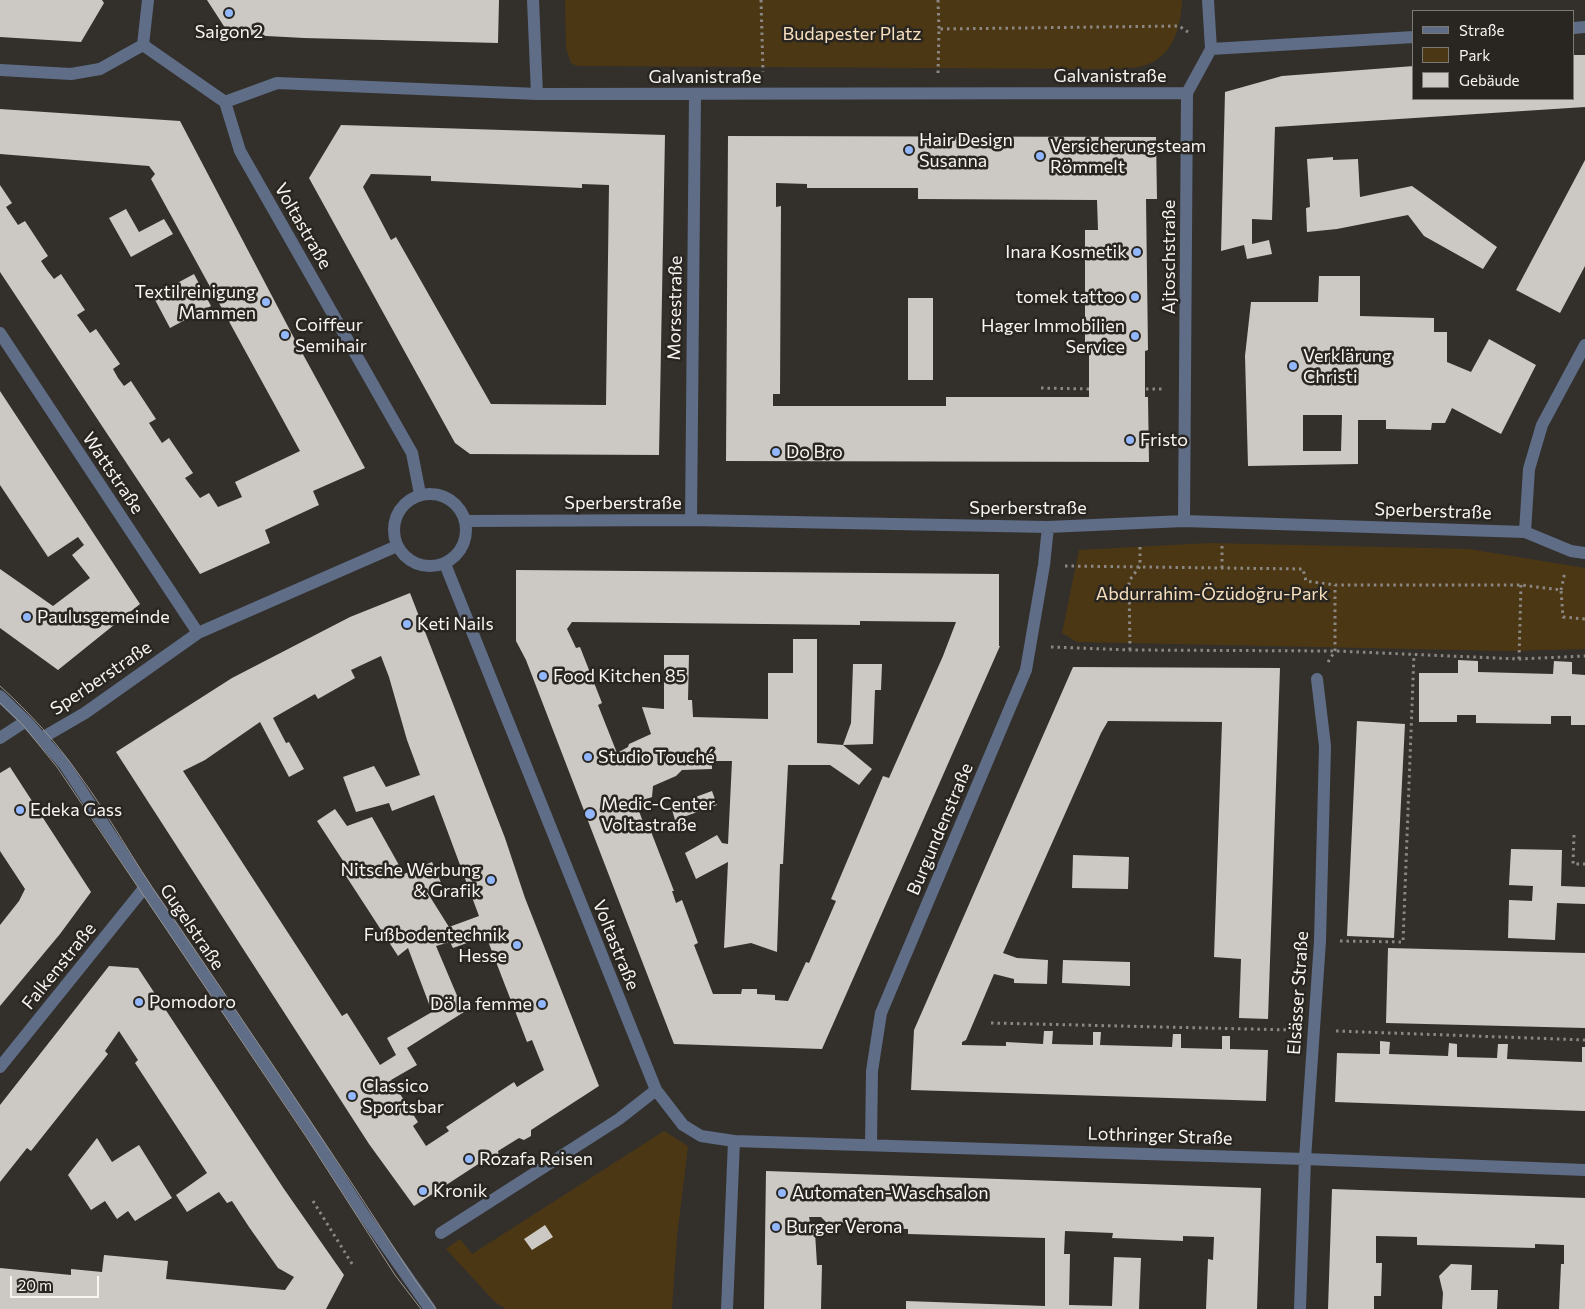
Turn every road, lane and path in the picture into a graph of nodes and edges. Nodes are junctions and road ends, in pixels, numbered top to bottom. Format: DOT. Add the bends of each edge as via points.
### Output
graph roads {
  1 [pos="148,0"];
  2 [pos="533,0"];
  3 [pos="760,0"];
  4 [pos="938,0"];
  5 [pos="1208,0"];
  6 [pos="939,29"];
  7 [pos="1412,37"];
  8 [pos="143,45"];
  9 [pos="1211,49"];
  10 [pos="0,70"];
  11 [pos="1187,93"];
  12 [pos="537,94"];
  13 [pos="938,94"];
  14 [pos="695,95"];
  15 [pos="764,95"];
  16 [pos="225,102"];
  17 [pos="0,333"];
  18 [pos="1585,345"];
  19 [pos="1041,388"];
  20 [pos="1089,388"];
  21 [pos="420,494"];
  22 [pos="691,520"];
  23 [pos="466,521"];
  24 [pos="1184,521"];
  25 [pos="1140,524"];
  26 [pos="1048,527"];
  27 [pos="1525,532"];
  28 [pos="397,546"];
  29 [pos="1585,554"];
  30 [pos="445,564"];
  31 [pos="1044,565"];
  32 [pos="1140,566"];
  33 [pos="1335,585"];
  34 [pos="1521,585"];
  35 [pos="1585,619"];
  36 [pos="198,633"];
  37 [pos="1030,646"];
  38 [pos="1130,650"];
  39 [pos="1335,651"];
  40 [pos="1414,654"];
  41 [pos="1585,656"];
  42 [pos="1519,659"];
  43 [pos="1317,679"];
  44 [pos="0,696"];
  45 [pos="26,720"];
  46 [pos="0,738"];
  47 [pos="42,738"];
  48 [pos="1574,835"];
  49 [pos="1585,864"];
  50 [pos="145,887"];
  51 [pos="1320,941"];
  52 [pos="991,1024"];
  53 [pos="1314,1030"];
  54 [pos="1585,1040"];
  55 [pos="0,1066"];
  56 [pos="656,1090"];
  57 [pos="734,1141"];
  58 [pos="871,1144"];
  59 [pos="1305,1159"];
  60 [pos="1585,1170"];
  61 [pos="312,1201"];
  62 [pos="440,1233"];
  63 [pos="354,1267"];
  64 [pos="430,1309"];
  65 [pos="727,1309"];
  66 [pos="1300,1309"];
  1 -- 8 [label="street"];
  2 -- 12 [label="street"];
  3 -- 15 [label="path"];
  4 -- 6 [label="path"];
  5 -- 9 [label="street"];
  6 -- 9 [label="path" via="1180,26"];
  6 -- 13 [label="path"];
  7 -- 9 [label="street"];
  8 -- 10 [label="street" via="100,68 71,74"];
  8 -- 16 [label="street"];
  9 -- 11 [label="street, Ajtoschstraße"];
  11 -- 13 [label="street, Galvanistraße"];
  11 -- 24 [label="street, Ajtoschstraße"];
  12 -- 14 [label="street, Galvanistraße"];
  12 -- 16 [label="street, Galvanistraße" via="277,83"];
  13 -- 15 [label="street, Galvanistraße"];
  14 -- 15 [label="street, Galvanistraße"];
  14 -- 22 [label="street, Morsestraße"];
  16 -- 21 [label="street, Voltastraße" via="240,151 412,453"];
  17 -- 36 [label="street, Wattstraße"];
  18 -- 27 [label="street" via="1542,425 1529,469"];
  19 -- 20 [label="path"];
  21 -- 23 [label="street" via="440,494 458,506"];
  21 -- 28 [label="street" via="402,505 394,520"];
  22 -- 23 [label="street, Sperberstraße"];
  22 -- 26 [label="street, Sperberstraße"];
  23 -- 30 [label="street" via="467,536 460,551"];
  24 -- 25 [label="street, Sperberstraße"];
  24 -- 27 [label="street, Sperberstraße"];
  25 -- 26 [label="street, Sperberstraße"];
  25 -- 32 [label="path"];
  26 -- 31 [label="street, Burgundenstraße"];
  27 -- 29 [label="street, Sperberstraße"];
  28 -- 30 [label="street" via="410,562 425,567"];
  28 -- 36 [label="street, Sperberstraße"];
  30 -- 56 [label="street, Voltastraße"];
  31 -- 32 [label="path"];
  31 -- 37 [label="street, Burgundenstraße"];
  32 -- 33 [label="path" via="1303,569 1306,581"];
  32 -- 38 [label="path" via="1129,581"];
  33 -- 34 [label="path"];
  33 -- 39 [label="path"];
  34 -- 35 [label="path" via="1560,590 1563,617"];
  34 -- 42 [label="path"];
  36 -- 47 [label="street, Sperberstraße" via="85,714"];
  37 -- 38 [label="path"];
  37 -- 58 [label="street, Burgundenstraße" via="1026,670 880,1013 872,1071"];
  38 -- 39 [label="path"];
  39 -- 40 [label="path"];
  40 -- 42 [label="path"];
  40 -- 51 [label="path" via="1404,942"];
  41 -- 42 [label="path"];
  43 -- 51 [label="street, Elsässer Straße" via="1325,746"];
  44 -- 45 [label="street, Gugelstraße"];
  45 -- 46 [label="street"];
  45 -- 47 [label="street, Gugelstraße"];
  47 -- 50 [label="street, Gugelstraße" via="64,764"];
  48 -- 49 [label="path" via="1573,864"];
  50 -- 55 [label="street, Falkenstraße"];
  50 -- 64 [label="street, Gugelstraße"];
  51 -- 53 [label="street, Elsässer Straße"];
  52 -- 53 [label="path"];
  53 -- 54 [label="path"];
  53 -- 59 [label="street, Elsässer Straße"];
  56 -- 57 [label="street, Voltastraße" via="683,1125 701,1136"];
  56 -- 62 [label="street" via="619,1119"];
  57 -- 58 [label="street, Lothringer Straße"];
  57 -- 65 [label="street"];
  58 -- 59 [label="street, Lothringer Straße"];
  59 -- 60 [label="street, Lothringer Straße"];
  59 -- 66 [label="street, Elsässer Straße"];
  61 -- 63 [label="path"];
}
